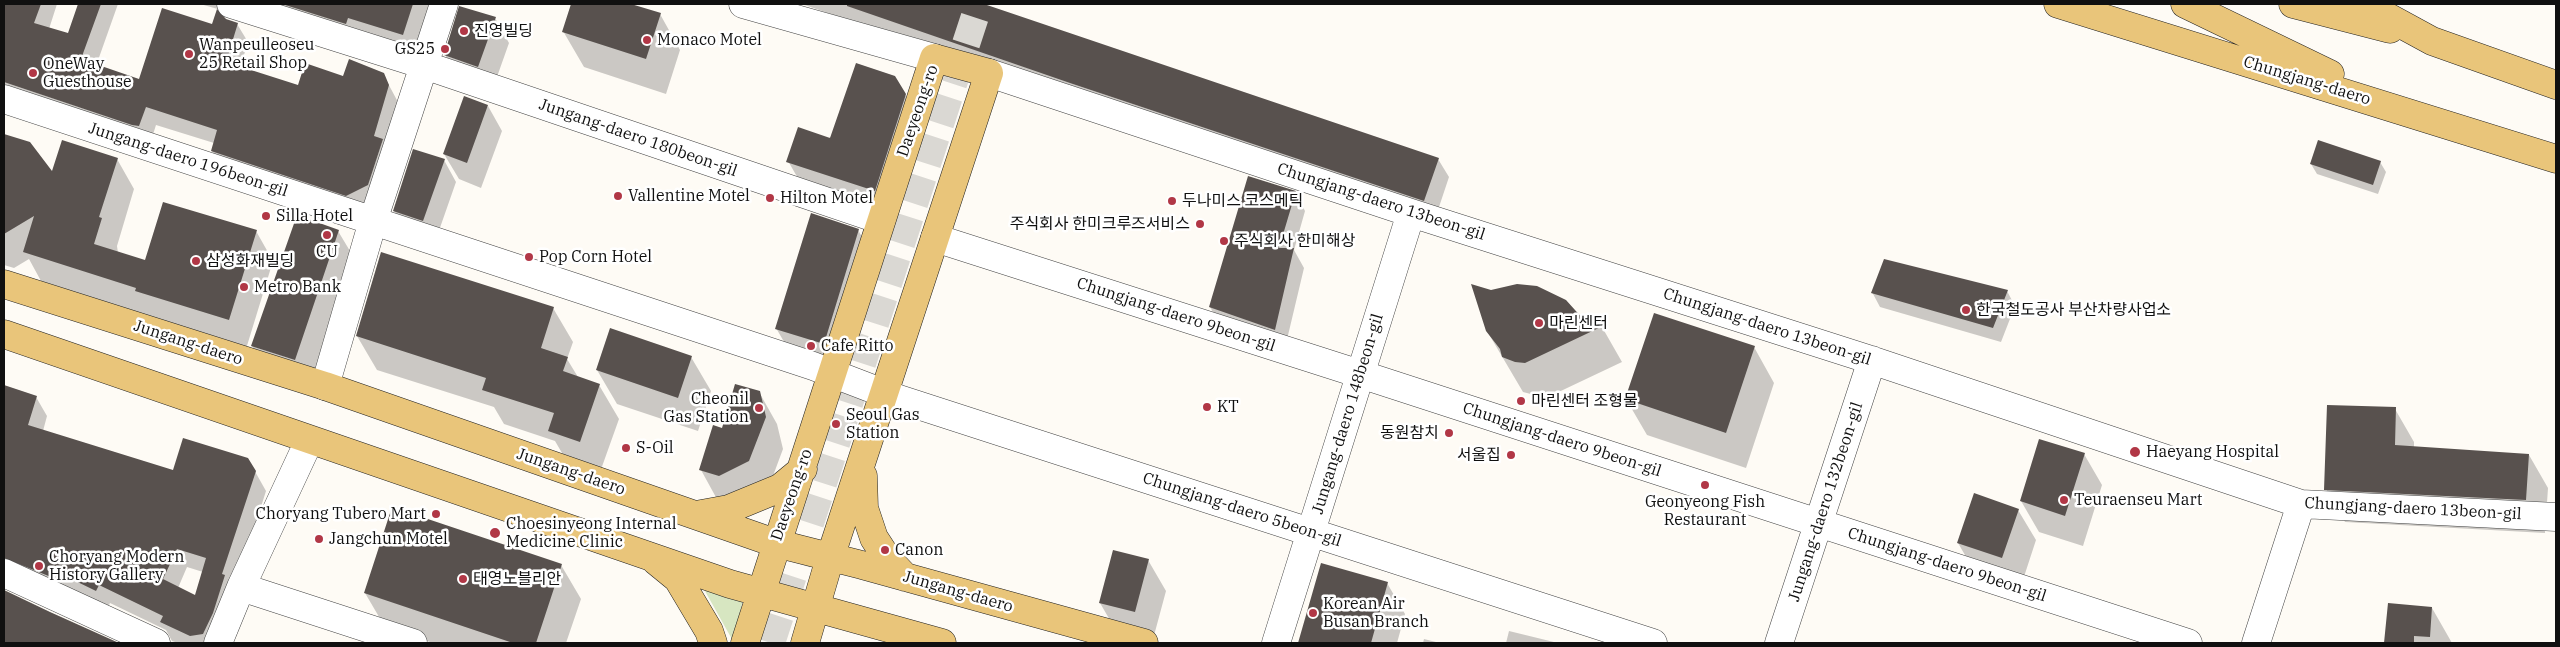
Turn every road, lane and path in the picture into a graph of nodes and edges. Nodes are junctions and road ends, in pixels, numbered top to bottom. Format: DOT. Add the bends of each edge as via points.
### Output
graph roads {
  1 [pos="231,4"];
  2 [pos="444,4"];
  3 [pos="743,4"];
  4 [pos="2058,4"];
  5 [pos="2185,4"];
  6 [pos="2292,4"];
  7 [pos="2364,4"];
  8 [pos="2432,41"];
  9 [pos="934,58"];
  10 [pos="424,65"];
  11 [pos="989,73"];
  12 [pos="2556,85"];
  13 [pos="4,99"];
  14 [pos="2413,114"];
  15 [pos="2556,159"];
  16 [pos="1411,213"];
  17 [pos="881,220"];
  18 [pos="373,221"];
  19 [pos="935,238"];
  20 [pos="4,284"];
  21 [pos="4,334"];
  22 [pos="1872,360"];
  23 [pos="831,373"];
  24 [pos="1360,374"];
  25 [pos="325,386"];
  26 [pos="884,394"];
  27 [pos="310,441"];
  28 [pos="863,460"];
  29 [pos="803,469"];
  30 [pos="2301,504"];
  31 [pos="695,516"];
  32 [pos="2556,517"];
  33 [pos="1818,524"];
  34 [pos="1311,532"];
  35 [pos="775,543"];
  36 [pos="650,555"];
  37 [pos="830,558"];
  38 [pos="4,573"];
  39 [pos="905,577"];
  40 [pos="242,587"];
  41 [pos="759,593"];
  42 [pos="815,609"];
  43 [pos="933,641"];
  44 [pos="156,643"];
  45 [pos="218,643"];
  46 [pos="413,643"];
  47 [pos="713,643"];
  48 [pos="745,643"];
  49 [pos="805,643"];
  50 [pos="886,643"];
  51 [pos="1144,643"];
  52 [pos="1276,643"];
  53 [pos="1653,643"];
  54 [pos="1779,643"];
  55 [pos="2188,643"];
  56 [pos="2256,643"];
  1 -- 10 [label="street"];
  2 -- 10 [label="street"];
  3 -- 9 [label="street"];
  4 -- 14 [label="main road, Chungjang-daero"];
  5 -- 14 [label="main road"];
  6 -- 8 [label="main road"];
  7 -- 8 [label="main road"];
  8 -- 12 [label="main road"];
  9 -- 11 [label="main road, Daeyeong-ro"];
  9 -- 17 [label="main road, Daeyeong-ro"];
  10 -- 17 [label="street, Jungang-daero 180beon-gil"];
  10 -- 18 [label="street"];
  11 -- 16 [label="street, Chungjang-daero 13beon-gil"];
  11 -- 19 [label="main road"];
  13 -- 18 [label="street, Jungang-daero 196beon-gil"];
  14 -- 15 [label="main road, Chungjang-daero"];
  16 -- 22 [label="street, Chungjang-daero 13beon-gil"];
  16 -- 24 [label="street, Jungang-daero 148beon-gil"];
  17 -- 23 [label="main road, Daeyeong-ro"];
  18 -- 23 [label="street"];
  18 -- 25 [label="street"];
  19 -- 24 [label="street, Chungjang-daero 9beon-gil"];
  19 -- 26 [label="main road"];
  20 -- 25 [label="main road, Jungang-daero"];
  21 -- 27 [label="main road"];
  22 -- 30 [label="street, Chungjang-daero 13beon-gil"];
  22 -- 33 [label="street, Jungang-daero 132beon-gil"];
  23 -- 26 [label="street, Chungjang-daero 5beon-gil"];
  23 -- 29 [label="main road, Daeyeong-ro"];
  24 -- 33 [label="street, Chungjang-daero 9beon-gil"];
  24 -- 34 [label="street, Jungang-daero 148beon-gil"];
  25 -- 31 [label="main road, Jungang-daero"];
  26 -- 28 [label="main road"];
  26 -- 34 [label="street, Chungjang-daero 5beon-gil"];
  27 -- 36 [label="main road"];
  27 -- 40 [label="street"];
  28 -- 37 [label="main road"];
  28 -- 39 [label="main road" via="864,508 874,538"];
  29 -- 31 [label="main road" via="780,488 729,509"];
  29 -- 35 [label="main road, Daeyeong-ro"];
  30 -- 32 [label="street, Chungjang-daero 13beon-gil"];
  30 -- 56 [label="street"];
  31 -- 35 [label="main road, Jungang-daero"];
  33 -- 54 [label="street, Jungang-daero 132beon-gil"];
  33 -- 55 [label="street, Chungjang-daero 9beon-gil"];
  34 -- 52 [label="street, Jungang-daero 148beon-gil"];
  34 -- 53 [label="street, Chungjang-daero 5beon-gil"];
  35 -- 37 [label="main road, Jungang-daero"];
  35 -- 41 [label="main road, Daeyeong-ro"];
  36 -- 41 [label="main road"];
  36 -- 47 [label="main road" via="678,580"];
  37 -- 39 [label="main road, Jungang-daero"];
  37 -- 42 [label="main road"];
  38 -- 44 [label="street"];
  39 -- 51 [label="main road, Jungang-daero"];
  40 -- 45 [label="street"];
  40 -- 46 [label="street"];
  41 -- 42 [label="main road"];
  41 -- 48 [label="main road, Daeyeong-ro"];
  42 -- 43 [label="main road"];
  42 -- 49 [label="main road"];
  43 -- 50 [label="main road"];
}
